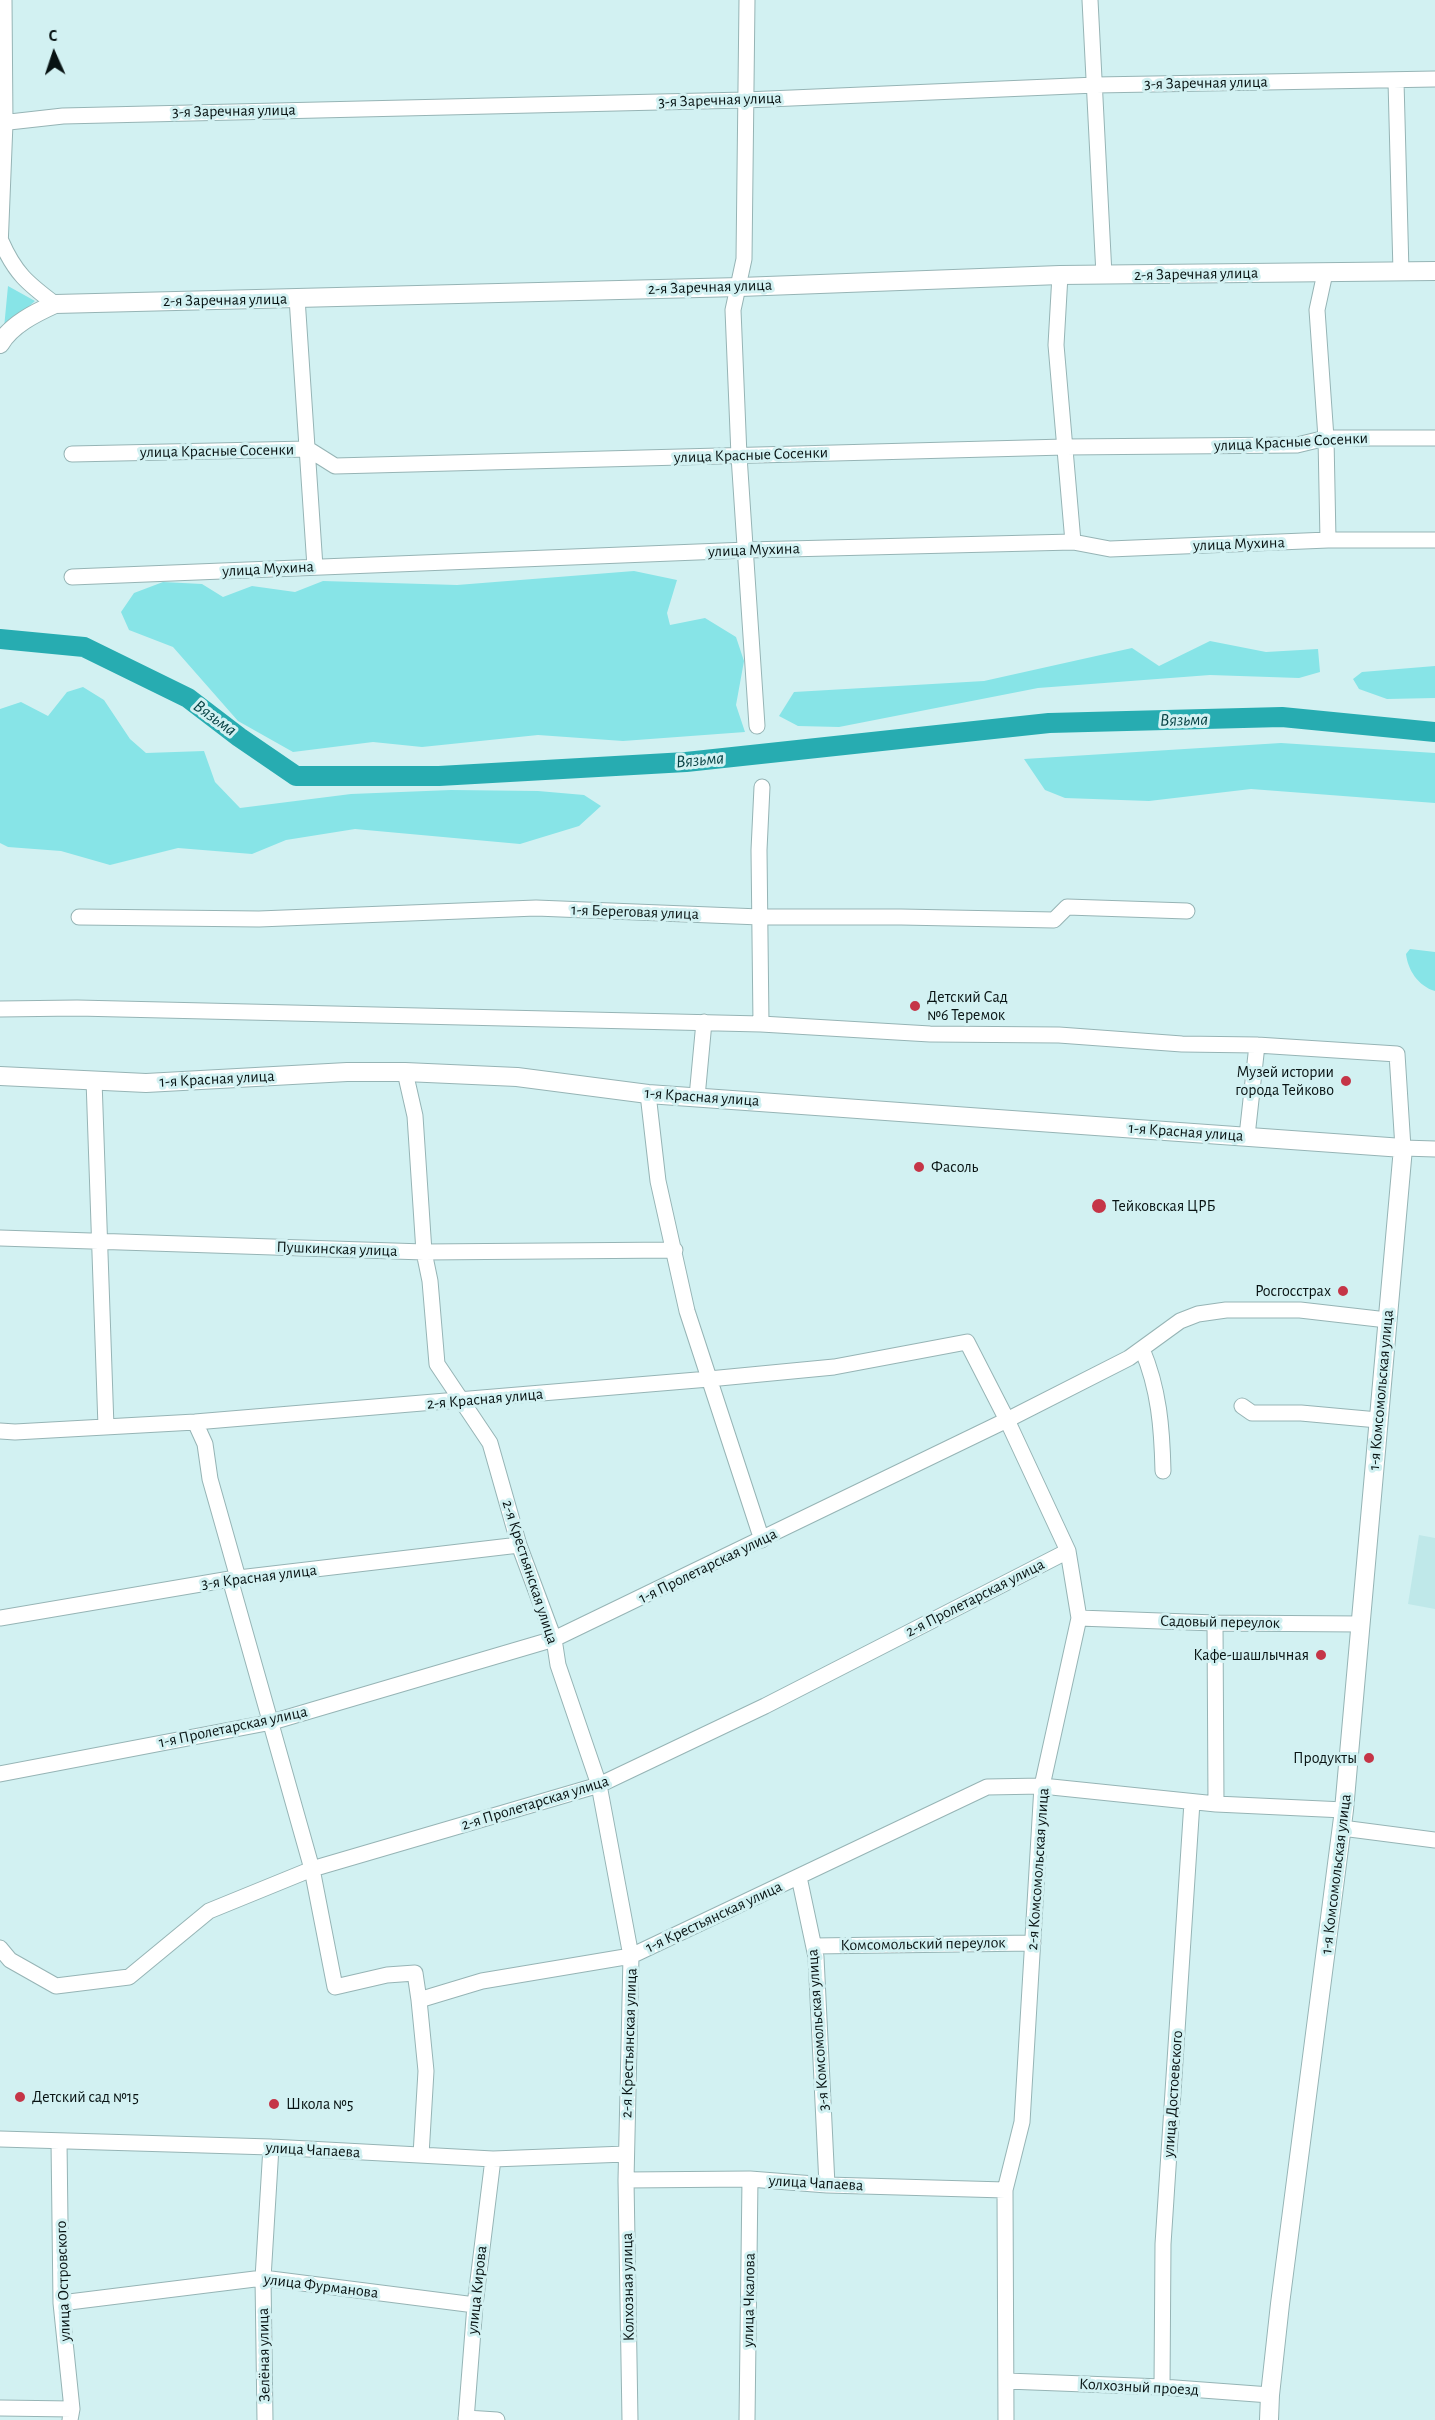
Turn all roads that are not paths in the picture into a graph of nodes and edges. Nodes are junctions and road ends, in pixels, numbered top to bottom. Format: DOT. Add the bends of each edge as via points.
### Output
graph roads {
  1 [pos="4,0"];
  2 [pos="747,0"];
  3 [pos="1090,0"];
  4 [pos="1435,79"];
  5 [pos="1396,81"];
  6 [pos="1096,85"];
  7 [pos="745,100"];
  8 [pos="3,123"];
  9 [pos="1,241"];
  10 [pos="0,248"];
  11 [pos="1435,271"];
  12 [pos="1401,272"];
  13 [pos="1325,273"];
  14 [pos="1060,275"];
  15 [pos="1104,275"];
  16 [pos="740,286"];
  17 [pos="297,298"];
  18 [pos="55,304"];
  19 [pos="0,344"];
  20 [pos="1326,438"];
  21 [pos="1435,438"];
  22 [pos="1065,447"];
  23 [pos="308,449"];
  24 [pos="72,454"];
  25 [pos="740,456"];
  26 [pos="1328,540"];
  27 [pos="1435,540"];
  28 [pos="1073,542"];
  29 [pos="747,550"];
  30 [pos="315,567"];
  31 [pos="72,577"];
  32 [pos="757,726"];
  33 [pos="762,787"];
  34 [pos="1187,911"];
  35 [pos="79,917"];
  36 [pos="760,917"];
  37 [pos="0,1009"];
  38 [pos="704,1022"];
  39 [pos="761,1024"];
  40 [pos="1257,1045"];
  41 [pos="405,1072"];
  42 [pos="0,1076"];
  43 [pos="94,1080"];
  44 [pos="648,1094"];
  45 [pos="697,1097"];
  46 [pos="1246,1137"];
  47 [pos="1403,1148"];
  48 [pos="1435,1149"];
  49 [pos="0,1238"];
  50 [pos="100,1241"];
  51 [pos="675,1250"];
  52 [pos="424,1252"];
  53 [pos="1387,1320"];
  54 [pos="967,1342"];
  55 [pos="1142,1348"];
  56 [pos="709,1379"];
  57 [pos="460,1401"];
  58 [pos="1242,1406"];
  59 [pos="1007,1420"];
  60 [pos="1378,1420"];
  61 [pos="195,1422"];
  62 [pos="106,1427"];
  63 [pos="0,1431"];
  64 [pos="1163,1471"];
  65 [pos="762,1540"];
  66 [pos="519,1545"];
  67 [pos="1068,1551"];
  68 [pos="234,1578"];
  69 [pos="0,1618"];
  70 [pos="1078,1618"];
  71 [pos="1215,1623"];
  72 [pos="1361,1624"];
  73 [pos="554,1639"];
  74 [pos="272,1722"];
  75 [pos="0,1774"];
  76 [pos="599,1785"];
  77 [pos="1042,1786"];
  78 [pos="1192,1802"];
  79 [pos="1216,1804"];
  80 [pos="1343,1819"];
  81 [pos="1435,1840"];
  82 [pos="312,1869"];
  83 [pos="799,1877"];
  84 [pos="1033,1943"];
  85 [pos="814,1946"];
  86 [pos="0,1948"];
  87 [pos="631,1956"];
  88 [pos="419,2000"];
  89 [pos="0,2139"];
  90 [pos="59,2141"];
  91 [pos="271,2147"];
  92 [pos="626,2154"];
  93 [pos="421,2156"];
  94 [pos="493,2159"];
  95 [pos="626,2180"];
  96 [pos="750,2180"];
  97 [pos="828,2185"];
  98 [pos="1005,2190"];
  99 [pos="263,2278"];
  100 [pos="61,2303"];
  101 [pos="475,2305"];
  102 [pos="1007,2381"];
  103 [pos="1162,2387"];
  104 [pos="1270,2396"];
  105 [pos="0,2408"];
  106 [pos="71,2414"];
  107 [pos="466,2419"];
  108 [pos="265,2420"];
  109 [pos="497,2420"];
  110 [pos="630,2420"];
  111 [pos="747,2420"];
  112 [pos="1006,2420"];
  113 [pos="1269,2420"];
  1 -- 8 [label="street"];
  2 -- 7 [label="street"];
  3 -- 6 [label="street"];
  4 -- 5 [label="street, 3-я Заречная улица"];
  5 -- 6 [label="street, 3-я Заречная улица"];
  5 -- 12 [label="street"];
  6 -- 7 [label="street, 3-я Заречная улица"];
  6 -- 15 [label="street"];
  7 -- 8 [label="street, 3-я Заречная улица" via="63,116"];
  7 -- 16 [label="street" via="744,259"];
  8 -- 9 [label="street"];
  9 -- 10 [label="street"];
  9 -- 18 [label="street" via="11,264 23,278"];
  11 -- 12 [label="main road, 2-я Заречная улица"];
  12 -- 13 [label="main road, 2-я Заречная улица"];
  13 -- 15 [label="main road, 2-я Заречная улица"];
  13 -- 20 [label="street" via="1317,310"];
  14 -- 15 [label="main road, 2-я Заречная улица"];
  14 -- 16 [label="main road, 2-я Заречная улица"];
  14 -- 22 [label="street" via="1056,345"];
  16 -- 17 [label="main road, 2-я Заречная улица"];
  16 -- 25 [label="street" via="734,310"];
  17 -- 18 [label="main road, 2-я Заречная улица"];
  17 -- 23 [label="street"];
  18 -- 19 [label="main road, 2-я Заречная улица" via="17,326"];
  20 -- 21 [label="street, улица Красные Сосенки"];
  20 -- 22 [label="street, улица Красные Сосенки" via="1297,445"];
  20 -- 26 [label="street"];
  22 -- 25 [label="street, улица Красные Сосенки"];
  22 -- 28 [label="street"];
  23 -- 24 [label="street, улица Красные Сосенки"];
  23 -- 25 [label="street, улица Красные Сосенки" via="335,466"];
  23 -- 30 [label="street"];
  25 -- 29 [label="street"];
  26 -- 27 [label="street, улица Мухина"];
  26 -- 28 [label="street, улица Мухина" via="1110,549"];
  28 -- 29 [label="street, улица Мухина"];
  29 -- 30 [label="street, улица Мухина"];
  29 -- 32 [label="street"];
  30 -- 31 [label="street, улица Мухина"];
  33 -- 36 [label="street"];
  34 -- 36 [label="street, 1-я Береговая улица" via="1067,907 1054,920"];
  35 -- 36 [label="street, 1-я Береговая улица" via="259,919 536,908"];
  36 -- 39 [label="street"];
  37 -- 38 [label="street"];
  38 -- 39 [label="street"];
  38 -- 45 [label="street"];
  39 -- 40 [label="street"];
  40 -- 46 [label="street"];
  40 -- 47 [label="street" via="1397,1054"];
  41 -- 43 [label="main road, 1-я Красная улица" via="146,1083"];
  41 -- 44 [label="main road, 1-я Красная улица" via="517,1077"];
  41 -- 52 [label="street, 2-я Крестьянская улица" via="416,1116"];
  42 -- 43 [label="main road, 1-я Красная улица"];
  43 -- 50 [label="street"];
  44 -- 45 [label="main road, 1-я Красная улица"];
  44 -- 51 [label="street" via="658,1181"];
  45 -- 46 [label="main road, 1-я Красная улица"];
  46 -- 47 [label="main road, 1-я Красная улица"];
  47 -- 48 [label="street"];
  47 -- 53 [label="main road, 1-я Комсомольская улица"];
  49 -- 50 [label="street, Пушкинская улица"];
  50 -- 52 [label="street, Пушкинская улица"];
  50 -- 62 [label="street"];
  51 -- 52 [label="street, Пушкинская улица"];
  51 -- 56 [label="street" via="687,1311"];
  52 -- 57 [label="street, 2-я Крестьянская улица" via="437,1364"];
  53 -- 55 [label="street, 1-я Пролетарская улица" via="1300,1310 1226,1310 1180,1321"];
  53 -- 60 [label="main road, 1-я Комсомольская улица"];
  54 -- 56 [label="street, 2-я Красная улица" via="834,1367"];
  54 -- 59 [label="street, 2-я Комсомольская улица"];
  55 -- 59 [label="street, 1-я Пролетарская улица"];
  55 -- 64 [label="street" via="1152,1373 1162,1422"];
  56 -- 57 [label="street, 2-я Красная улица"];
  56 -- 65 [label="street"];
  57 -- 61 [label="street, 2-я Красная улица"];
  57 -- 66 [label="street, 2-я Крестьянская улица" via="490,1443"];
  58 -- 60 [label="street" via="1252,1413"];
  59 -- 65 [label="street, 1-я Пролетарская улица"];
  59 -- 67 [label="street, 2-я Комсомольская улица"];
  60 -- 72 [label="main road, 1-я Комсомольская улица"];
  61 -- 62 [label="street, 2-я Красная улица"];
  61 -- 68 [label="street" via="205,1444"];
  62 -- 63 [label="street, 2-я Красная улица"];
  65 -- 73 [label="street, 1-я Пролетарская улица"];
  66 -- 68 [label="street, 3-я Красная улица"];
  66 -- 73 [label="street, 2-я Крестьянская улица"];
  67 -- 70 [label="street, 2-я Комсомольская улица"];
  67 -- 76 [label="street, 2-я Пролетарская улица" via="765,1706"];
  68 -- 69 [label="street, 3-я Красная улица"];
  68 -- 74 [label="street"];
  70 -- 71 [label="street, Садовый переулок"];
  70 -- 77 [label="street, 2-я Комсомольская улица"];
  71 -- 72 [label="street, Садовый переулок"];
  71 -- 79 [label="street"];
  72 -- 80 [label="main road, 1-я Комсомольская улица"];
  73 -- 74 [label="street, 1-я Пролетарская улица"];
  73 -- 76 [label="street, 2-я Крестьянская улица" via="558,1665"];
  74 -- 75 [label="street, 1-я Пролетарская улица"];
  74 -- 82 [label="street"];
  76 -- 82 [label="street, 2-я Пролетарская улица"];
  76 -- 87 [label="street, 2-я Крестьянская улица"];
  77 -- 78 [label="street, 1-я Крестьянская улица"];
  77 -- 83 [label="street, 1-я Крестьянская улица" via="987,1787"];
  77 -- 84 [label="street, 2-я Комсомольская улица"];
  78 -- 79 [label="street, 1-я Крестьянская улица"];
  78 -- 103 [label="street, улица Достоевского" via="1163,2244"];
  79 -- 80 [label="street, 1-я Крестьянская улица"];
  80 -- 81 [label="street, 1-я Крестьянская улица"];
  80 -- 104 [label="main road, 1-я Комсомольская улица"];
  82 -- 86 [label="street, 2-я Пролетарская улица" via="209,1911 129,1977 56,1986 10,1960"];
  82 -- 88 [label="street" via="335,1987 415,1973"];
  83 -- 85 [label="street, 3-я Комсомольская улица"];
  83 -- 87 [label="street, 1-я Крестьянская улица"];
  84 -- 85 [label="street, Комсомольский переулок"];
  84 -- 98 [label="street, 2-я Комсомольская улица" via="1023,2122"];
  85 -- 97 [label="street, 3-я Комсомольская улица"];
  87 -- 88 [label="street, 1-я Крестьянская улица" via="482,1981"];
  87 -- 92 [label="street, 2-я Крестьянская улица"];
  88 -- 93 [label="street" via="426,2071"];
  89 -- 90 [label="street, улица Чапаева"];
  90 -- 91 [label="street, улица Чапаева"];
  90 -- 100 [label="street, улица Островского"];
  91 -- 93 [label="street, улица Чапаева"];
  91 -- 99 [label="street, Зелёная улица"];
  92 -- 94 [label="street, улица Чапаева"];
  92 -- 95 [label="street, Колхозная улица"];
  93 -- 94 [label="street, улица Чапаева"];
  94 -- 101 [label="street, улица Кирова"];
  95 -- 96 [label="street, улица Чапаева"];
  95 -- 110 [label="street, Колхозная улица"];
  96 -- 97 [label="street, улица Чапаева"];
  96 -- 111 [label="street, улица Чкалова"];
  97 -- 98 [label="street, улица Чапаева"];
  98 -- 102 [label="street, 2-я Комсомольская улица"];
  99 -- 100 [label="street, улица Фурманова"];
  99 -- 101 [label="street, улица Фурманова"];
  99 -- 108 [label="street, Зелёная улица"];
  100 -- 106 [label="street, улица Островского"];
  101 -- 107 [label="street, улица Кирова"];
  102 -- 103 [label="street, Колхозный проезд"];
  102 -- 112 [label="street, 2-я Комсомольская улица"];
  103 -- 104 [label="street, Колхозный проезд"];
  104 -- 113 [label="main road, 1-я Комсомольская улица"];
  105 -- 106 [label="street"];
  107 -- 109 [label="street"];
}
